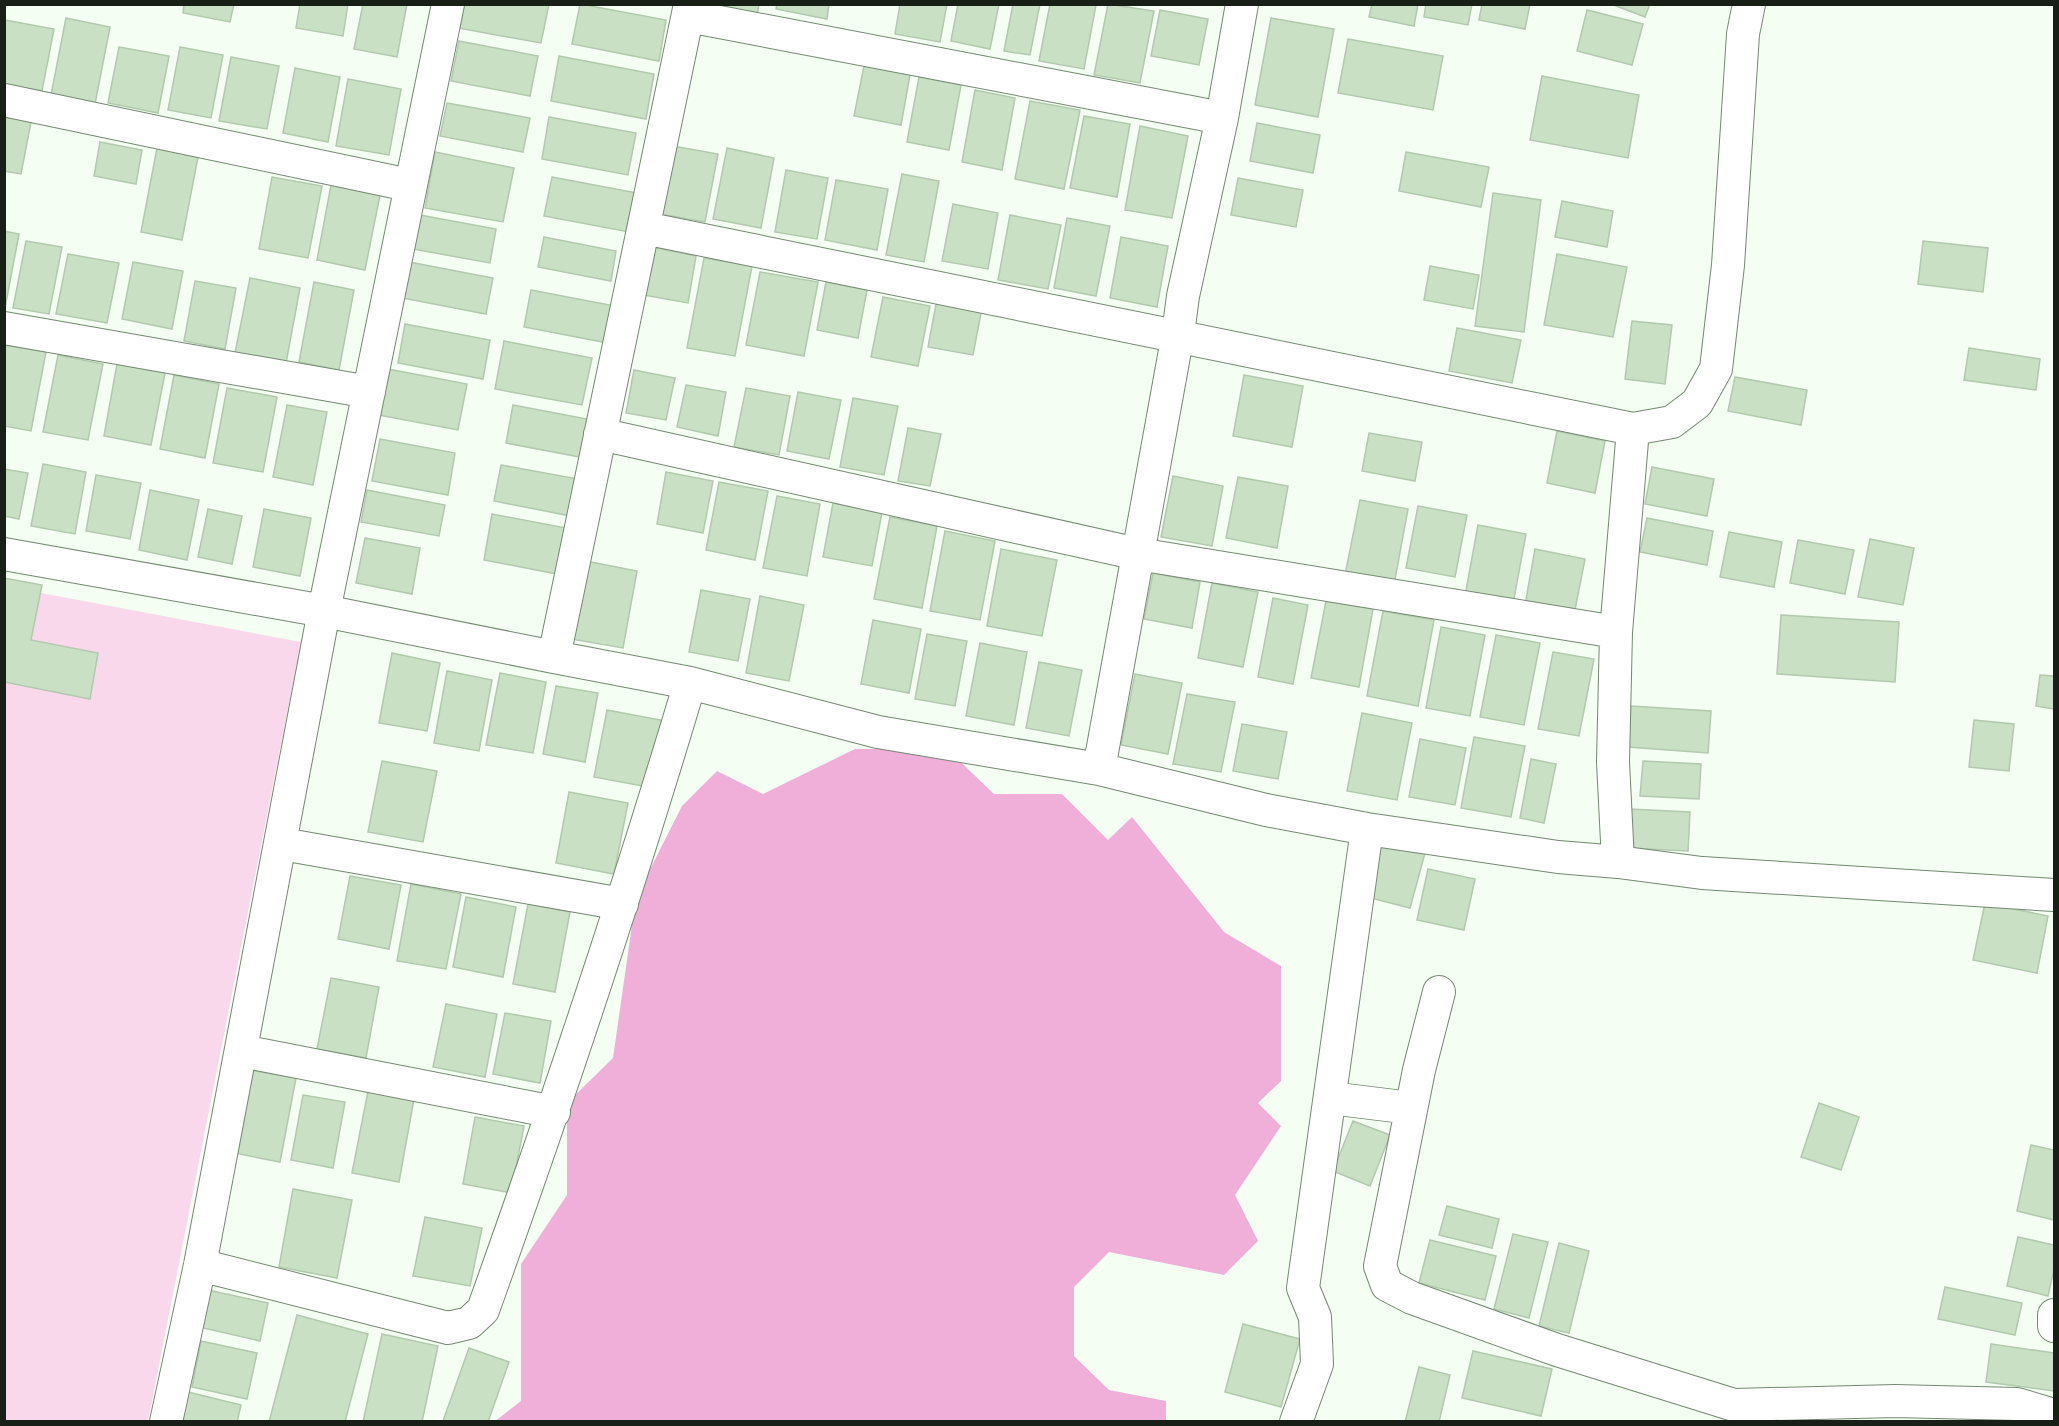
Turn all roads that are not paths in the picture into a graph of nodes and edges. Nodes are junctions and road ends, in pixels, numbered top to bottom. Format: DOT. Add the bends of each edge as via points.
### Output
graph roads {
  1 [pos="448,4"];
  2 [pos="1242,4"];
  3 [pos="1749,4"];
  4 [pos="689,10"];
  5 [pos="4,100"];
  6 [pos="1222,118"];
  7 [pos="409,185"];
  8 [pos="644,228"];
  9 [pos="4,327"];
  10 [pos="1178,334"];
  11 [pos="369,392"];
  12 [pos="1634,429"];
  13 [pos="600,434"];
  14 [pos="4,554"];
  15 [pos="1138,554"];
  16 [pos="324,611"];
  17 [pos="1616,632"];
  18 [pos="554,657"];
  19 [pos="690,683"];
  20 [pos="1099,769"];
  21 [pos="1367,829"];
  22 [pos="282,844"];
  23 [pos="1618,862"];
  24 [pos="2055,895"];
  25 [pos="622,904"];
  26 [pos="1439,992"];
  27 [pos="242,1051"];
  28 [pos="1330,1098"];
  29 [pos="1411,1108"];
  30 [pos="554,1112"];
  31 [pos="200,1265"];
  32 [pos="2055,1315"];
  33 [pos="2055,1326"];
  34 [pos="1735,1413"];
  35 [pos="2055,1415"];
  36 [pos="166,1422"];
  37 [pos="1296,1422"];
  1 -- 7 [label="street"];
  2 -- 6 [label="street"];
  3 -- 12 [label="street" via="1743,34 1728,265 1716,369 1697,403 1672,422"];
  4 -- 6 [label="street"];
  4 -- 8 [label="street"];
  5 -- 7 [label="street"];
  6 -- 10 [label="street"];
  7 -- 11 [label="street"];
  8 -- 10 [label="street"];
  8 -- 13 [label="street"];
  9 -- 11 [label="street"];
  10 -- 12 [label="street"];
  10 -- 15 [label="street"];
  11 -- 16 [label="street"];
  12 -- 17 [label="street"];
  13 -- 15 [label="street"];
  13 -- 18 [label="street"];
  14 -- 16 [label="street"];
  15 -- 17 [label="street"];
  15 -- 20 [label="street"];
  16 -- 18 [label="street"];
  16 -- 22 [label="street"];
  17 -- 23 [label="street" via="1613,762"];
  18 -- 19 [label="street"];
  19 -- 20 [label="street" via="878,732"];
  19 -- 25 [label="street"];
  20 -- 21 [label="street" via="1266,810"];
  21 -- 23 [label="street"];
  21 -- 28 [label="street"];
  22 -- 25 [label="street"];
  22 -- 27 [label="street"];
  23 -- 24 [label="street" via="1702,873"];
  25 -- 30 [label="street"];
  26 -- 29 [label="street"];
  27 -- 30 [label="street"];
  27 -- 31 [label="street"];
  28 -- 29 [label="street"];
  28 -- 37 [label="street" via="1303,1288 1315,1317 1317,1364"];
  29 -- 34 [label="street" via="1380,1266 1387,1285 1412,1298"];
  30 -- 31 [label="street" via="483,1310 469,1323 448,1329"];
  31 -- 36 [label="street"];
  32 -- 33 [label="street"];
  34 -- 35 [label="street" via="1895,1401 2017,1404"];
}
